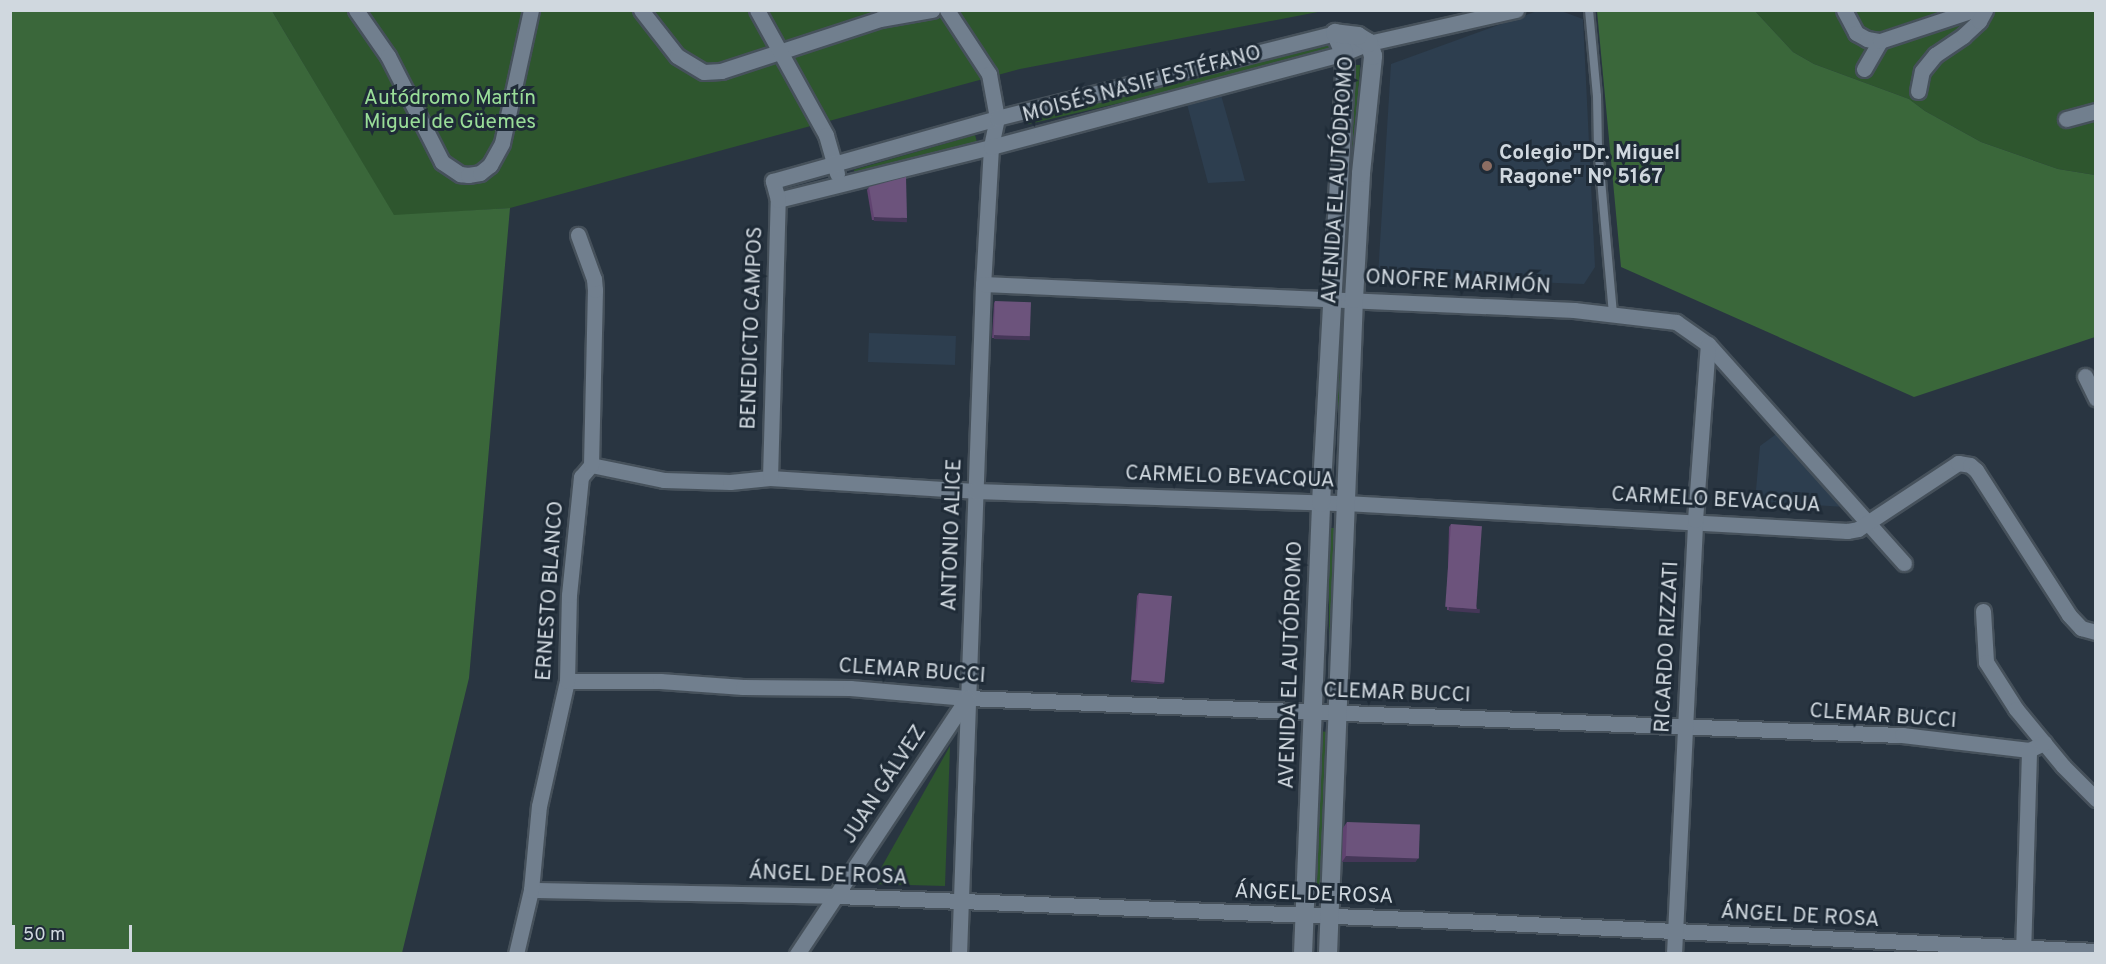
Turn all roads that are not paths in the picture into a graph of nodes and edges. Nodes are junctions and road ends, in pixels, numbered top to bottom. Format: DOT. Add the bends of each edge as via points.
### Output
graph roads {
  1 [pos="356,10"];
  2 [pos="531,10"];
  3 [pos="641,10"];
  4 [pos="757,10"];
  5 [pos="932,10"];
  6 [pos="947,10"];
  7 [pos="1516,10"];
  8 [pos="1589,10"];
  9 [pos="1844,10"];
  10 [pos="1973,10"];
  11 [pos="1985,10"];
  12 [pos="1335,33"];
  13 [pos="1880,41"];
  14 [pos="1370,43"];
  15 [pos="781,51"];
  16 [pos="1344,53"];
  17 [pos="1864,69"];
  18 [pos="1918,91"];
  19 [pos="2096,111"];
  20 [pos="997,118"];
  21 [pos="2066,119"];
  22 [pos="991,147"];
  23 [pos="835,165"];
  24 [pos="773,181"];
  25 [pos="840,185"];
  26 [pos="778,200"];
  27 [pos="578,235"];
  28 [pos="983,284"];
  29 [pos="1331,299"];
  30 [pos="1354,299"];
  31 [pos="1613,314"];
  32 [pos="1708,344"];
  33 [pos="2085,376"];
  34 [pos="2096,399"];
  35 [pos="591,465"];
  36 [pos="770,478"];
  37 [pos="975,490"];
  38 [pos="1321,503"];
  39 [pos="1345,503"];
  40 [pos="1695,520"];
  41 [pos="1868,523"];
  42 [pos="1904,563"];
  43 [pos="1983,612"];
  44 [pos="2096,632"];
  45 [pos="567,681"];
  46 [pos="967,698"];
  47 [pos="1313,712"];
  48 [pos="1337,713"];
  49 [pos="1684,725"];
  50 [pos="2036,747"];
  51 [pos="2096,799"];
  52 [pos="531,890"];
  53 [pos="837,896"];
  54 [pos="961,902"];
  55 [pos="1304,916"];
  56 [pos="1329,917"];
  57 [pos="1674,932"];
  58 [pos="2023,951"];
  59 [pos="2096,951"];
  60 [pos="516,954"];
  61 [pos="797,954"];
  62 [pos="959,954"];
  63 [pos="1303,954"];
  64 [pos="1328,954"];
  65 [pos="1674,954"];
  1 -- 2 [label="street" via="388,56 442,162 468,175 480,173 490,165 502,143"];
  3 -- 15 [label="street" via="677,56 704,72 721,71"];
  4 -- 15 [label="street"];
  5 -- 15 [label="street" via="880,19"];
  6 -- 20 [label="street" via="989,74"];
  7 -- 14 [label="street, MOISÉS NASIF ESTÉFANO"];
  8 -- 31 [label="lane"];
  9 -- 13 [label="street" via="1856,33"];
  10 -- 13 [label="street"];
  11 -- 18 [label="street" via="1963,36 1935,55 1922,71"];
  12 -- 14 [label="street, AVENIDA EL AUTÓDROMO" via="1358,36"];
  12 -- 16 [label="street, AVENIDA EL AUTÓDROMO"];
  12 -- 20 [label="street, MOISÉS NASIF ESTÉFANO"];
  13 -- 17 [label="street"];
  14 -- 16 [label="street, MOISÉS NASIF ESTÉFANO"];
  14 -- 30 [label="street, AVENIDA EL AUTÓDROMO" via="1373,56"];
  15 -- 23 [label="street" via="826,135"];
  16 -- 22 [label="street, MOISÉS NASIF ESTÉFANO"];
  16 -- 29 [label="street, AVENIDA EL AUTÓDROMO"];
  19 -- 21 [label="street"];
  20 -- 22 [label="street, ANTONIO ALICE"];
  20 -- 23 [label="street, MOISÉS NASIF ESTÉFANO"];
  22 -- 25 [label="street, MOISÉS NASIF ESTÉFANO"];
  22 -- 28 [label="street, ANTONIO ALICE"];
  23 -- 24 [label="street, MOISÉS NASIF ESTÉFANO"];
  23 -- 25 [label="street"];
  24 -- 26 [label="street, BENEDICTO CAMPOS"];
  25 -- 26 [label="street, MOISÉS NASIF ESTÉFANO"];
  26 -- 36 [label="street, BENEDICTO CAMPOS"];
  27 -- 35 [label="street, ERNESTO BLANCO" via="595,290"];
  28 -- 29 [label="street, ONOFRE MARIMÓN"];
  28 -- 37 [label="street, ANTONIO ALICE"];
  29 -- 30 [label="street, ONOFRE MARIMÓN"];
  29 -- 38 [label="street, AVENIDA EL AUTÓDROMO"];
  30 -- 31 [label="street, ONOFRE MARIMÓN"];
  30 -- 39 [label="street, AVENIDA EL AUTÓDROMO"];
  31 -- 32 [label="street, ONOFRE MARIMÓN" via="1676,322"];
  32 -- 40 [label="street, RICARDO RIZZATI"];
  32 -- 41 [label="street, ONOFRE MARIMÓN"];
  33 -- 34 [label="street"];
  35 -- 36 [label="street, CARMELO BEVACQUA" via="664,480 730,482"];
  35 -- 45 [label="street, ERNESTO BLANCO" via="581,477"];
  36 -- 37 [label="street, CARMELO BEVACQUA"];
  37 -- 38 [label="street, CARMELO BEVACQUA"];
  37 -- 46 [label="street, ANTONIO ALICE"];
  38 -- 39 [label="street, CARMELO BEVACQUA"];
  38 -- 47 [label="street, AVENIDA EL AUTÓDROMO"];
  39 -- 40 [label="street, CARMELO BEVACQUA"];
  39 -- 48 [label="street, AVENIDA EL AUTÓDROMO"];
  40 -- 41 [label="street, CARMELO BEVACQUA" via="1847,531"];
  40 -- 49 [label="street, RICARDO RIZZATI"];
  41 -- 42 [label="street, ONOFRE MARIMÓN"];
  41 -- 44 [label="street, CARMELO BEVACQUA" via="1958,463 1970,465 2069,615 2081,628"];
  43 -- 50 [label="street" via="1986,662"];
  45 -- 46 [label="street, CLEMAR BUCCI" via="850,688"];
  45 -- 52 [label="street, ERNESTO BLANCO" via="539,806"];
  46 -- 47 [label="street, CLEMAR BUCCI"];
  46 -- 53 [label="street, JUAN GÁLVEZ"];
  46 -- 54 [label="street, ANTONIO ALICE"];
  47 -- 48 [label="street, CLEMAR BUCCI"];
  47 -- 55 [label="street, AVENIDA EL AUTÓDROMO"];
  48 -- 49 [label="street, CLEMAR BUCCI"];
  48 -- 56 [label="street, AVENIDA EL AUTÓDROMO"];
  49 -- 50 [label="street, CLEMAR BUCCI" via="1902,735"];
  49 -- 57 [label="street, RICARDO RIZZATI"];
  50 -- 51 [label="street"];
  50 -- 58 [label="street"];
  52 -- 53 [label="street, ÁNGEL DE ROSA"];
  52 -- 60 [label="street, ERNESTO BLANCO"];
  53 -- 54 [label="street, ÁNGEL DE ROSA"];
  53 -- 61 [label="street, JUAN GÁLVEZ"];
  54 -- 55 [label="street, ÁNGEL DE ROSA"];
  54 -- 62 [label="street, ANTONIO ALICE"];
  55 -- 56 [label="street, ÁNGEL DE ROSA"];
  55 -- 63 [label="street, AVENIDA EL AUTÓDROMO"];
  56 -- 57 [label="street, ÁNGEL DE ROSA"];
  56 -- 64 [label="street, AVENIDA EL AUTÓDROMO"];
  57 -- 58 [label="street, ÁNGEL DE ROSA"];
  57 -- 65 [label="street, RICARDO RIZZATI"];
  58 -- 59 [label="street, ÁNGEL DE ROSA"];
}
